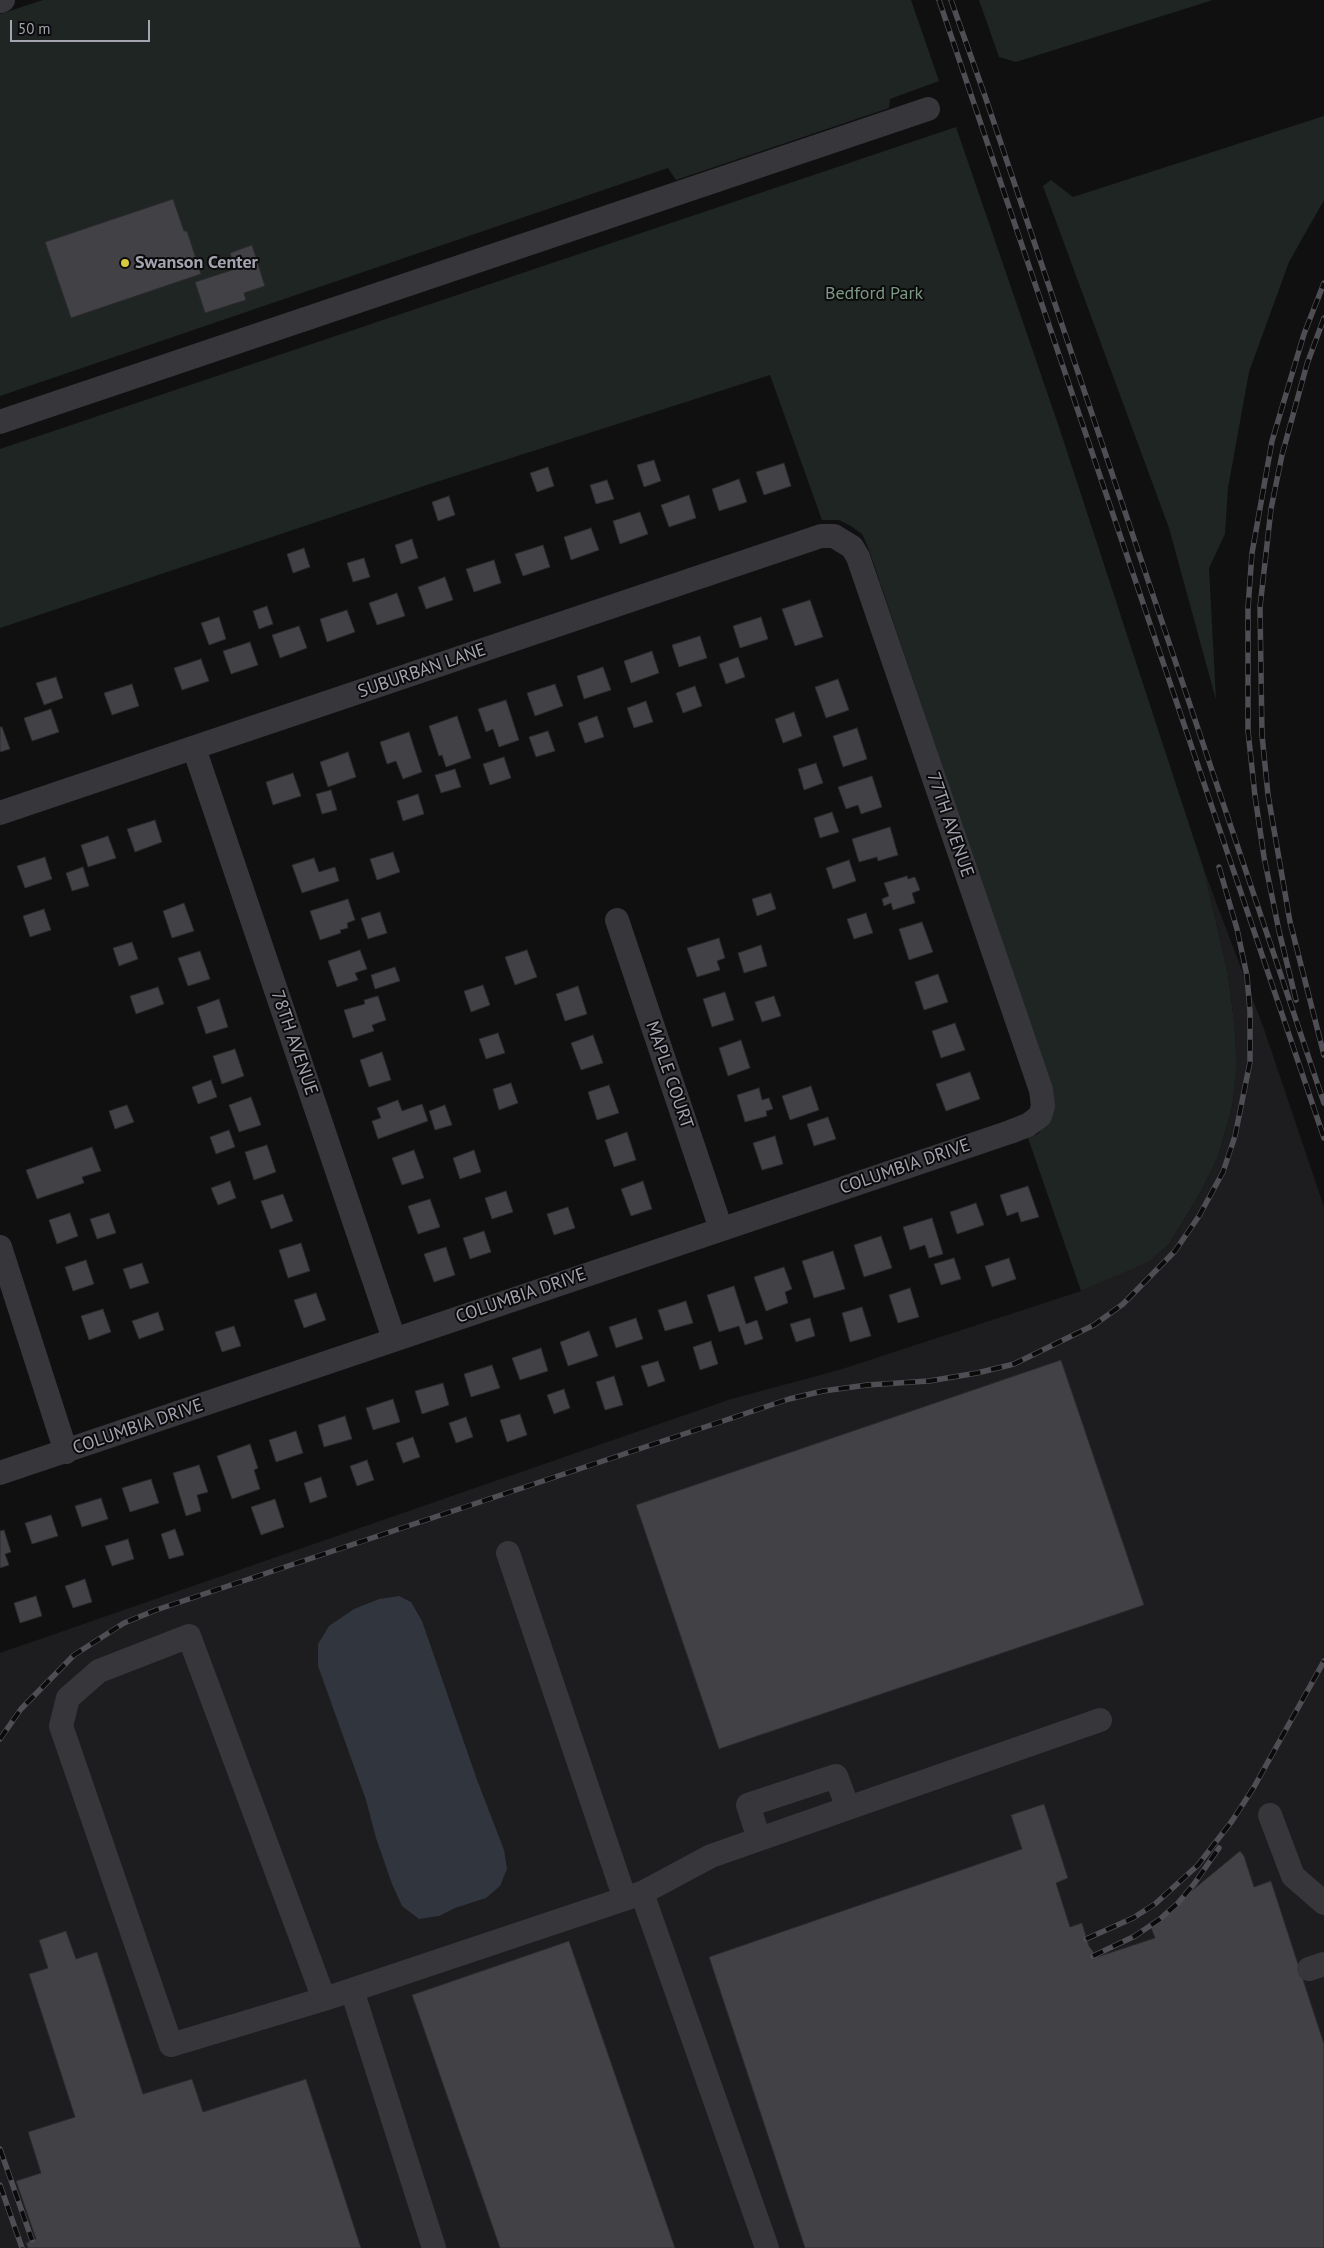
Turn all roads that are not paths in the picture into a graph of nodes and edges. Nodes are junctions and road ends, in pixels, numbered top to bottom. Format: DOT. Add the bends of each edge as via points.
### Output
graph roads {
  1 [pos="928,109"];
  2 [pos="0,422"];
  3 [pos="844,540"];
  4 [pos="194,748"];
  5 [pos="0,812"];
  6 [pos="617,920"];
  7 [pos="1040,1116"];
  8 [pos="722,1229"];
  9 [pos="0,1247"];
  10 [pos="394,1339"];
  11 [pos="66,1452"];
  12 [pos="0,1473"];
  13 [pos="508,1553"];
  14 [pos="1100,1720"];
  15 [pos="848,1808"];
  16 [pos="1270,1816"];
  17 [pos="759,1839"];
  18 [pos="633,1896"];
  19 [pos="1324,1903"];
  20 [pos="352,1990"];
  21 [pos="324,1999"];
  22 [pos="434,2248"];
  23 [pos="767,2248"];
  1 -- 2 [label="street"];
  3 -- 4 [label="street, SUBURBAN LANE" via="820,536"];
  3 -- 7 [label="street, 77TH AVENUE" via="858,557 1037,1081 1043,1106"];
  4 -- 5 [label="street, SUBURBAN LANE"];
  4 -- 10 [label="street, 78TH AVENUE"];
  6 -- 8 [label="street, MAPLE COURT"];
  7 -- 8 [label="street, COLUMBIA DRIVE" via="1010,1132"];
  8 -- 10 [label="street, COLUMBIA DRIVE"];
  9 -- 11 [label="street"];
  10 -- 11 [label="street, COLUMBIA DRIVE"];
  11 -- 12 [label="street, COLUMBIA DRIVE"];
  13 -- 18 [label="street"];
  14 -- 15 [label="street"];
  15 -- 17 [label="street"];
  15 -- 17 [label="street" via="836,1776 748,1805"];
  16 -- 19 [label="street" via="1293,1876"];
  17 -- 18 [label="street" via="711,1856"];
  18 -- 20 [label="street"];
  18 -- 23 [label="street"];
  20 -- 21 [label="street"];
  20 -- 22 [label="street"];
  21 -- 21 [label="street" via="171,2045 61,1726 68,1698 99,1671 189,1636"];
}
